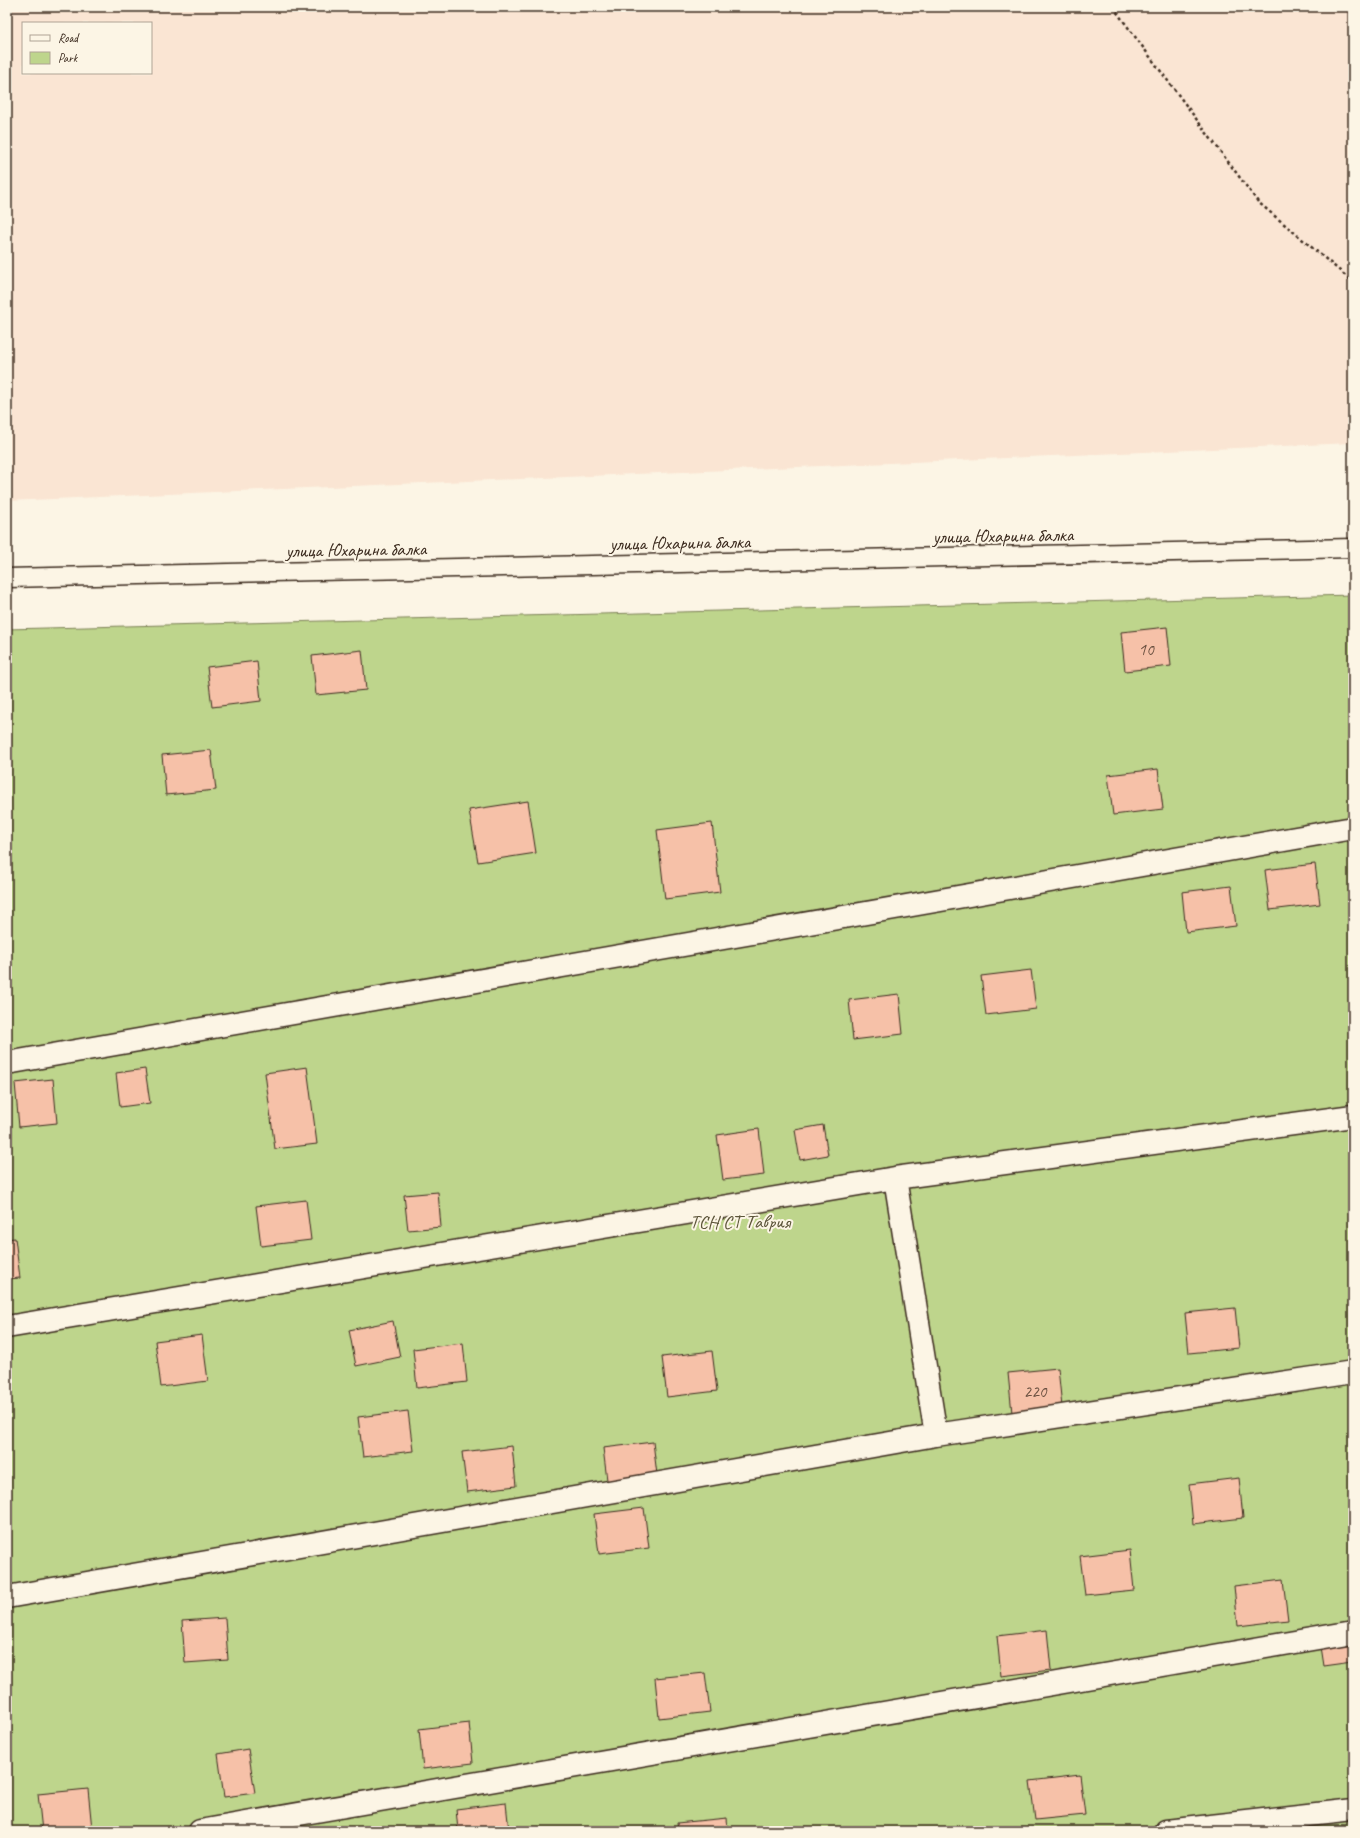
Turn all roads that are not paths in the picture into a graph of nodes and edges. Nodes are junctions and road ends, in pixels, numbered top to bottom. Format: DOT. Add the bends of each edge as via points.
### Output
graph roads {
  1 [pos="1353,548"];
  2 [pos="7,578"];
  3 [pos="1353,828"];
  4 [pos="7,1063"];
  5 [pos="1353,1116"];
  6 [pos="895,1178"];
  7 [pos="7,1327"];
  8 [pos="1353,1372"];
  9 [pos="936,1435"];
  10 [pos="7,1597"];
  11 [pos="1353,1632"];
  12 [pos="1353,1810"];
  13 [pos="200,1831"];
  14 [pos="1166,1831"];
  1 -- 2 [label="lane, улица Юхарина балка"];
  3 -- 4 [label="street"];
  5 -- 6 [label="street"];
  6 -- 7 [label="street"];
  6 -- 9 [label="street"];
  8 -- 9 [label="street"];
  9 -- 10 [label="street"];
  11 -- 13 [label="street"];
  12 -- 14 [label="street"];
}
